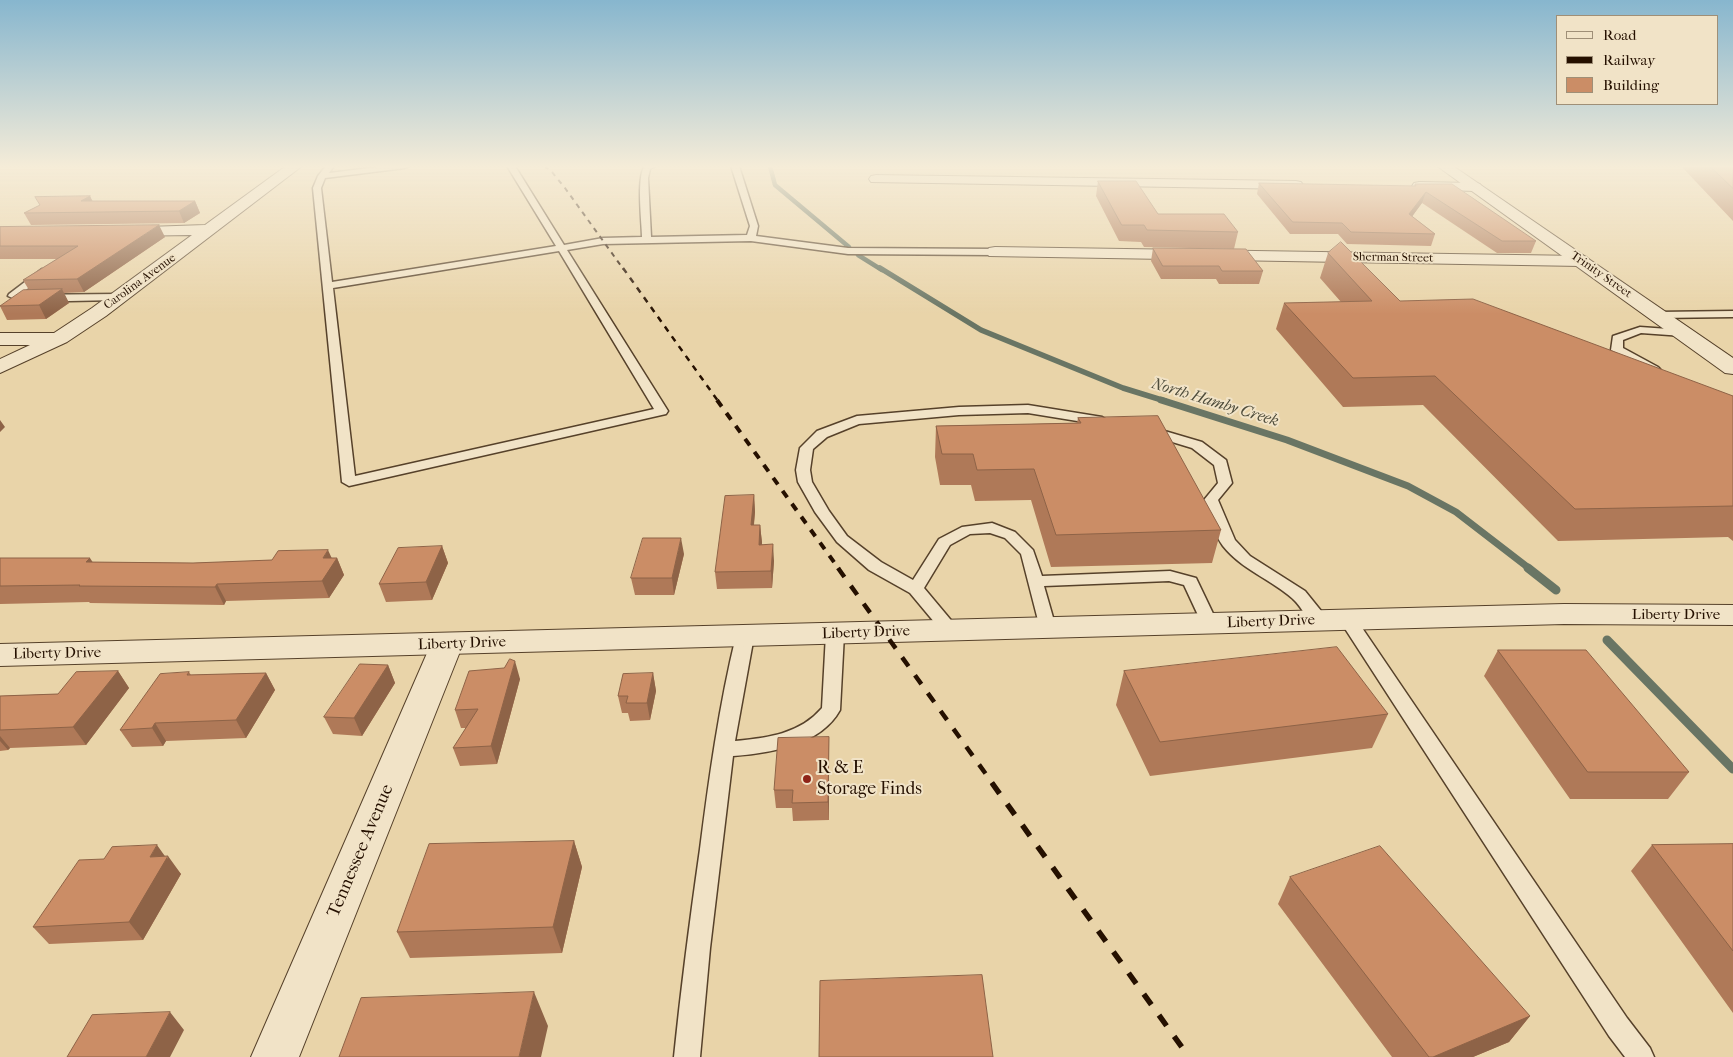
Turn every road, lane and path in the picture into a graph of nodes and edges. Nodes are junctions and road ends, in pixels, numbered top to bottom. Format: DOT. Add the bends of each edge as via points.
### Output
graph roads {
  1 [pos="229,215"];
  2 [pos="320,215"];
  3 [pos="542,215"];
  4 [pos="646,215"];
  5 [pos="751,215"];
  6 [pos="1516,215"];
  7 [pos="210,230"];
  8 [pos="105,231"];
  9 [pos="751,238"];
  10 [pos="647,240"];
  11 [pos="562,247"];
  12 [pos="995,252"];
  13 [pos="1581,261"];
  14 [pos="45,269"];
  15 [pos="327,286"];
  16 [pos="118,297"];
  17 [pos="1733,314"];
  18 [pos="1658,315"];
  19 [pos="1683,333"];
  20 [pos="60,338"];
  21 [pos="0,339"];
  22 [pos="0,367"];
  23 [pos="1733,368"];
  24 [pos="1667,376"];
  25 [pos="1113,424"];
  26 [pos="1140,429"];
  27 [pos="1035,581"];
  28 [pos="916,589"];
  29 [pos="1733,615"];
  30 [pos="1334,620"];
  31 [pos="1210,624"];
  32 [pos="1047,628"];
  33 [pos="951,630"];
  34 [pos="835,634"];
  35 [pos="744,636"];
  36 [pos="446,644"];
  37 [pos="0,655"];
  38 [pos="724,749"];
  39 [pos="275,1057"];
  40 [pos="687,1057"];
  41 [pos="1641,1057"];
  1 -- 7 [label="street, Carolina Avenue"];
  2 -- 15 [label="lane"];
  3 -- 11 [label="lane"];
  4 -- 10 [label="lane"];
  5 -- 9 [label="lane" via="754,226"];
  6 -- 13 [label="street, Trinity Street"];
  7 -- 8 [label="street"];
  7 -- 16 [label="street, Carolina Avenue"];
  9 -- 10 [label="lane"];
  9 -- 12 [label="lane" via="848,251"];
  10 -- 11 [label="lane"];
  11 -- 15 [label="lane"];
  11 -- 15 [label="lane" via="662,411 349,482"];
  12 -- 13 [label="street, Sherman Street"];
  13 -- 18 [label="street, Trinity Street"];
  14 -- 16 [label="lane" via="13,296 21,299"];
  16 -- 20 [label="street, Carolina Avenue"];
  17 -- 18 [label="lane"];
  18 -- 19 [label="street, Trinity Street"];
  19 -- 23 [label="street, Trinity Street"];
  19 -- 24 [label="lane" via="1640,330 1618,338 1617,350"];
  20 -- 21 [label="street"];
  20 -- 22 [label="street, Carolina Avenue"];
  25 -- 28 [label="lane" via="1028,409 984,410 857,420 822,434 807,448 803,470 805,482 822,512 842,539 875,566"];
  26 -- 30 [label="lane" via="1196,445 1221,463 1225,483 1211,500 1228,542 1244,559"];
  27 -- 28 [label="lane" via="1028,553 1010,535 992,528 968,530 944,542"];
  27 -- 31 [label="lane" via="1170,576 1190,582"];
  27 -- 32 [label="lane"];
  28 -- 33 [label="lane"];
  29 -- 30 [label="street, Liberty Drive" via="1564,614"];
  30 -- 31 [label="street, Liberty Drive"];
  30 -- 41 [label="lane"];
  31 -- 32 [label="street, Liberty Drive"];
  32 -- 33 [label="street, Liberty Drive"];
  33 -- 34 [label="street, Liberty Drive"];
  34 -- 35 [label="street, Liberty Drive"];
  34 -- 38 [label="lane" via="831,710 815,726 779,741"];
  35 -- 36 [label="street, Liberty Drive"];
  35 -- 38 [label="lane"];
  36 -- 37 [label="street, Liberty Drive"];
  36 -- 39 [label="street, Tennessee Avenue"];
  38 -- 40 [label="lane" via="693,979"];
}
